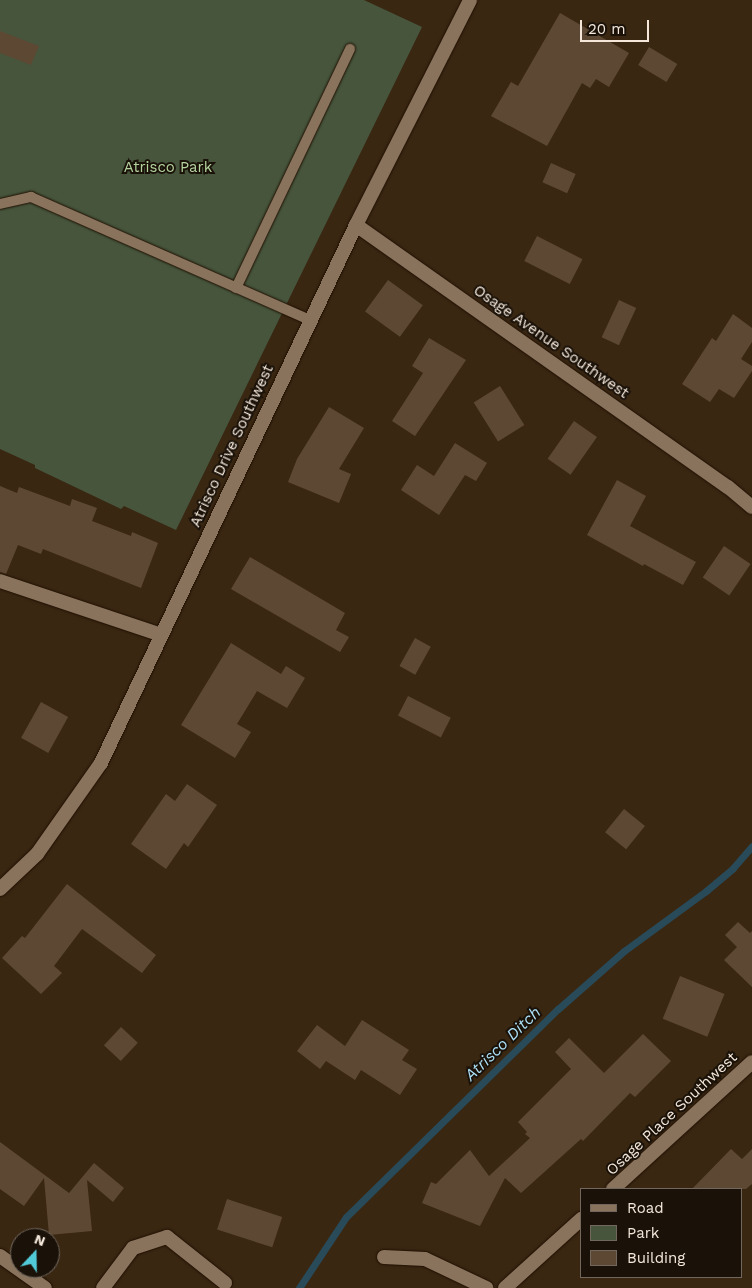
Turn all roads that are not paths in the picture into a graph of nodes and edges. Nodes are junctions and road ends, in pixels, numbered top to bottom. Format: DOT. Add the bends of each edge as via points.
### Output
graph roads {
  1 [pos="470,0"];
  2 [pos="350,49"];
  3 [pos="0,204"];
  4 [pos="356,225"];
  5 [pos="236,288"];
  6 [pos="310,320"];
  7 [pos="752,507"];
  8 [pos="0,581"];
  9 [pos="161,635"];
  10 [pos="0,889"];
  11 [pos="752,1062"];
  12 [pos="614,1188"];
  13 [pos="580,1220"];
  14 [pos="0,1256"];
  15 [pos="384,1257"];
  16 [pos="225,1282"];
  17 [pos="45,1288"];
  18 [pos="103,1288"];
  19 [pos="486,1288"];
  20 [pos="505,1288"];
  1 -- 4 [label="street, Atrisco Drive Southwest"];
  2 -- 5 [label="lane"];
  3 -- 5 [label="lane" via="31,197"];
  4 -- 6 [label="street, Atrisco Drive Southwest"];
  4 -- 7 [label="street, Osage Avenue Southwest"];
  5 -- 6 [label="lane"];
  6 -- 9 [label="street, Atrisco Drive Southwest"];
  8 -- 9 [label="street"];
  9 -- 10 [label="street, Atrisco Drive Southwest" via="101,763 37,854"];
  11 -- 12 [label="street, Osage Place Southwest"];
  13 -- 20 [label="street"];
  14 -- 17 [label="street"];
  15 -- 19 [label="street" via="425,1259"];
  16 -- 18 [label="street" via="167,1237 133,1248"];
}
